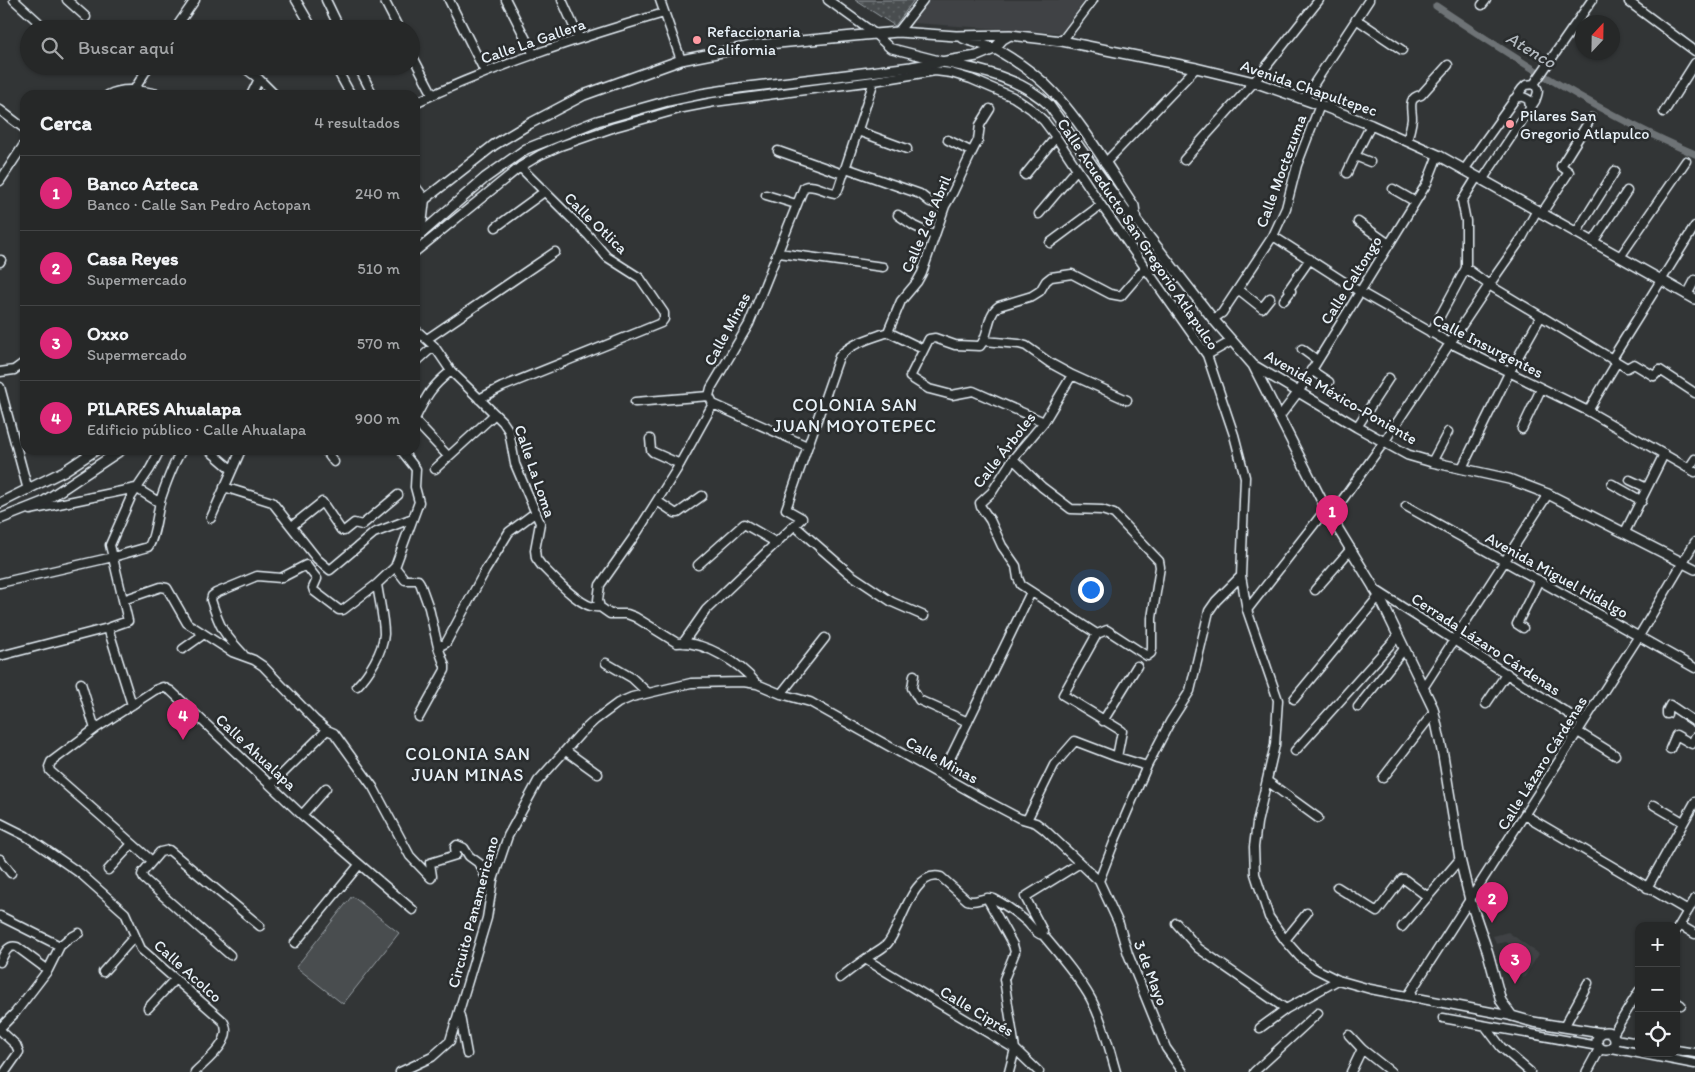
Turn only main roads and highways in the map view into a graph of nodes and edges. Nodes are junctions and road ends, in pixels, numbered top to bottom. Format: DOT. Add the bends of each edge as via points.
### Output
graph roads {
  1 [pos="1010,35"];
  2 [pos="956,36"];
  3 [pos="994,49"];
  4 [pos="937,65"];
  5 [pos="420,203"];
  6 [pos="1136,220"];
  7 [pos="420,234"];
  8 [pos="1691,297"];
  9 [pos="1253,364"];
  10 [pos="88,455"];
  11 [pos="114,455"];
  12 [pos="2,502"];
  13 [pos="13,514"];
  14 [pos="0,519"];
  15 [pos="1695,569"];
  16 [pos="1601,1034"];
  17 [pos="1599,1047"];
  18 [pos="1587,1072"];
  1 -- 2 [label="main road, Avenida Chapultepec"];
  1 -- 3 [label="main road"];
  1 -- 8 [label="main road, Avenida Chapultepec" via="1062,41 1196,68 1254,82 1320,104 1438,155"];
  2 -- 3 [label="main road"];
  2 -- 5 [label="main road, Avenida Chapultepec" via="898,32 874,34 757,45 681,60 584,95 529,124 494,145"];
  3 -- 4 [label="main road, Avenida México-Poniente"];
  3 -- 6 [label="main road, Avenida México-Poniente" via="1053,92 1134,206"];
  4 -- 6 [label="main road, Avenida México-Poniente" via="977,70 1008,80 1043,99 1126,212"];
  4 -- 7 [label="main road, Avenida México-Poniente" via="701,94 597,121 526,149 485,178"];
  6 -- 9 [label="main road, Avenida México-Poniente" via="1213,319"];
  9 -- 15 [label="main road, Avenida México-Poniente" via="1408,454 1516,481"];
  9 -- 16 [label="main road" via="1328,513 1377,592 1434,712 1460,859 1500,1001 1512,1016"];
  10 -- 12 [label="main road"];
  11 -- 13 [label="main road" via="43,502"];
  12 -- 13 [label="main road"];
  13 -- 14 [label="main road"];
  16 -- 17 [label="main road" via="1597,1040"];
  16 -- 17 [label="main road" via="1605,1032 1614,1037 1615,1043 1612,1048 1604,1050"];
  17 -- 18 [label="main road"];
}
